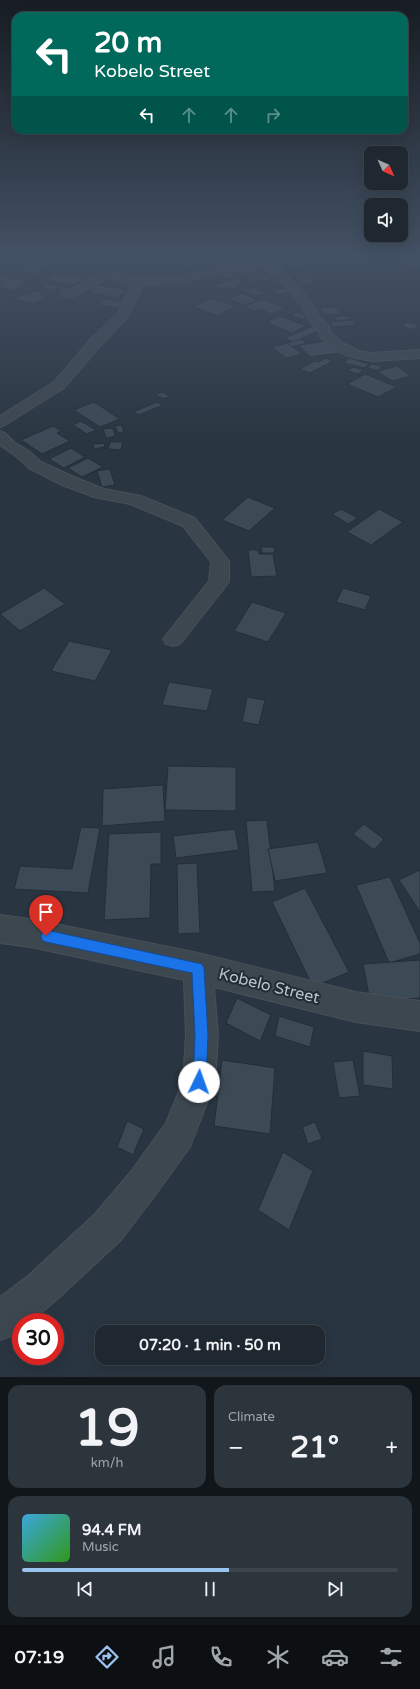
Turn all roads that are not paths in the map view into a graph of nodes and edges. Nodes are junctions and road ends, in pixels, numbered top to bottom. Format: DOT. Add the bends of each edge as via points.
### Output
graph roads {
  1 [pos="121,317"];
  2 [pos="313,317"];
  3 [pos="420,354"];
  4 [pos="0,422"];
  5 [pos="0,436"];
  6 [pos="173,639"];
  7 [pos="0,929"];
  8 [pos="198,968"];
  9 [pos="420,1016"];
  10 [pos="0,1321"];
  1 -- 4 [label="street" via="59,385"];
  2 -- 3 [label="street" via="338,346 356,354 372,357"];
  5 -- 6 [label="street" via="35,465 100,494 136,500 189,522 200,534 220,561 219,582"];
  7 -- 8 [label="street, Kobelo Street" via="31,933"];
  8 -- 9 [label="street, Kobelo Street" via="356,1008"];
  8 -- 10 [label="street" via="202,1035 199,1082 178,1136 108,1227 41,1289"];
}
